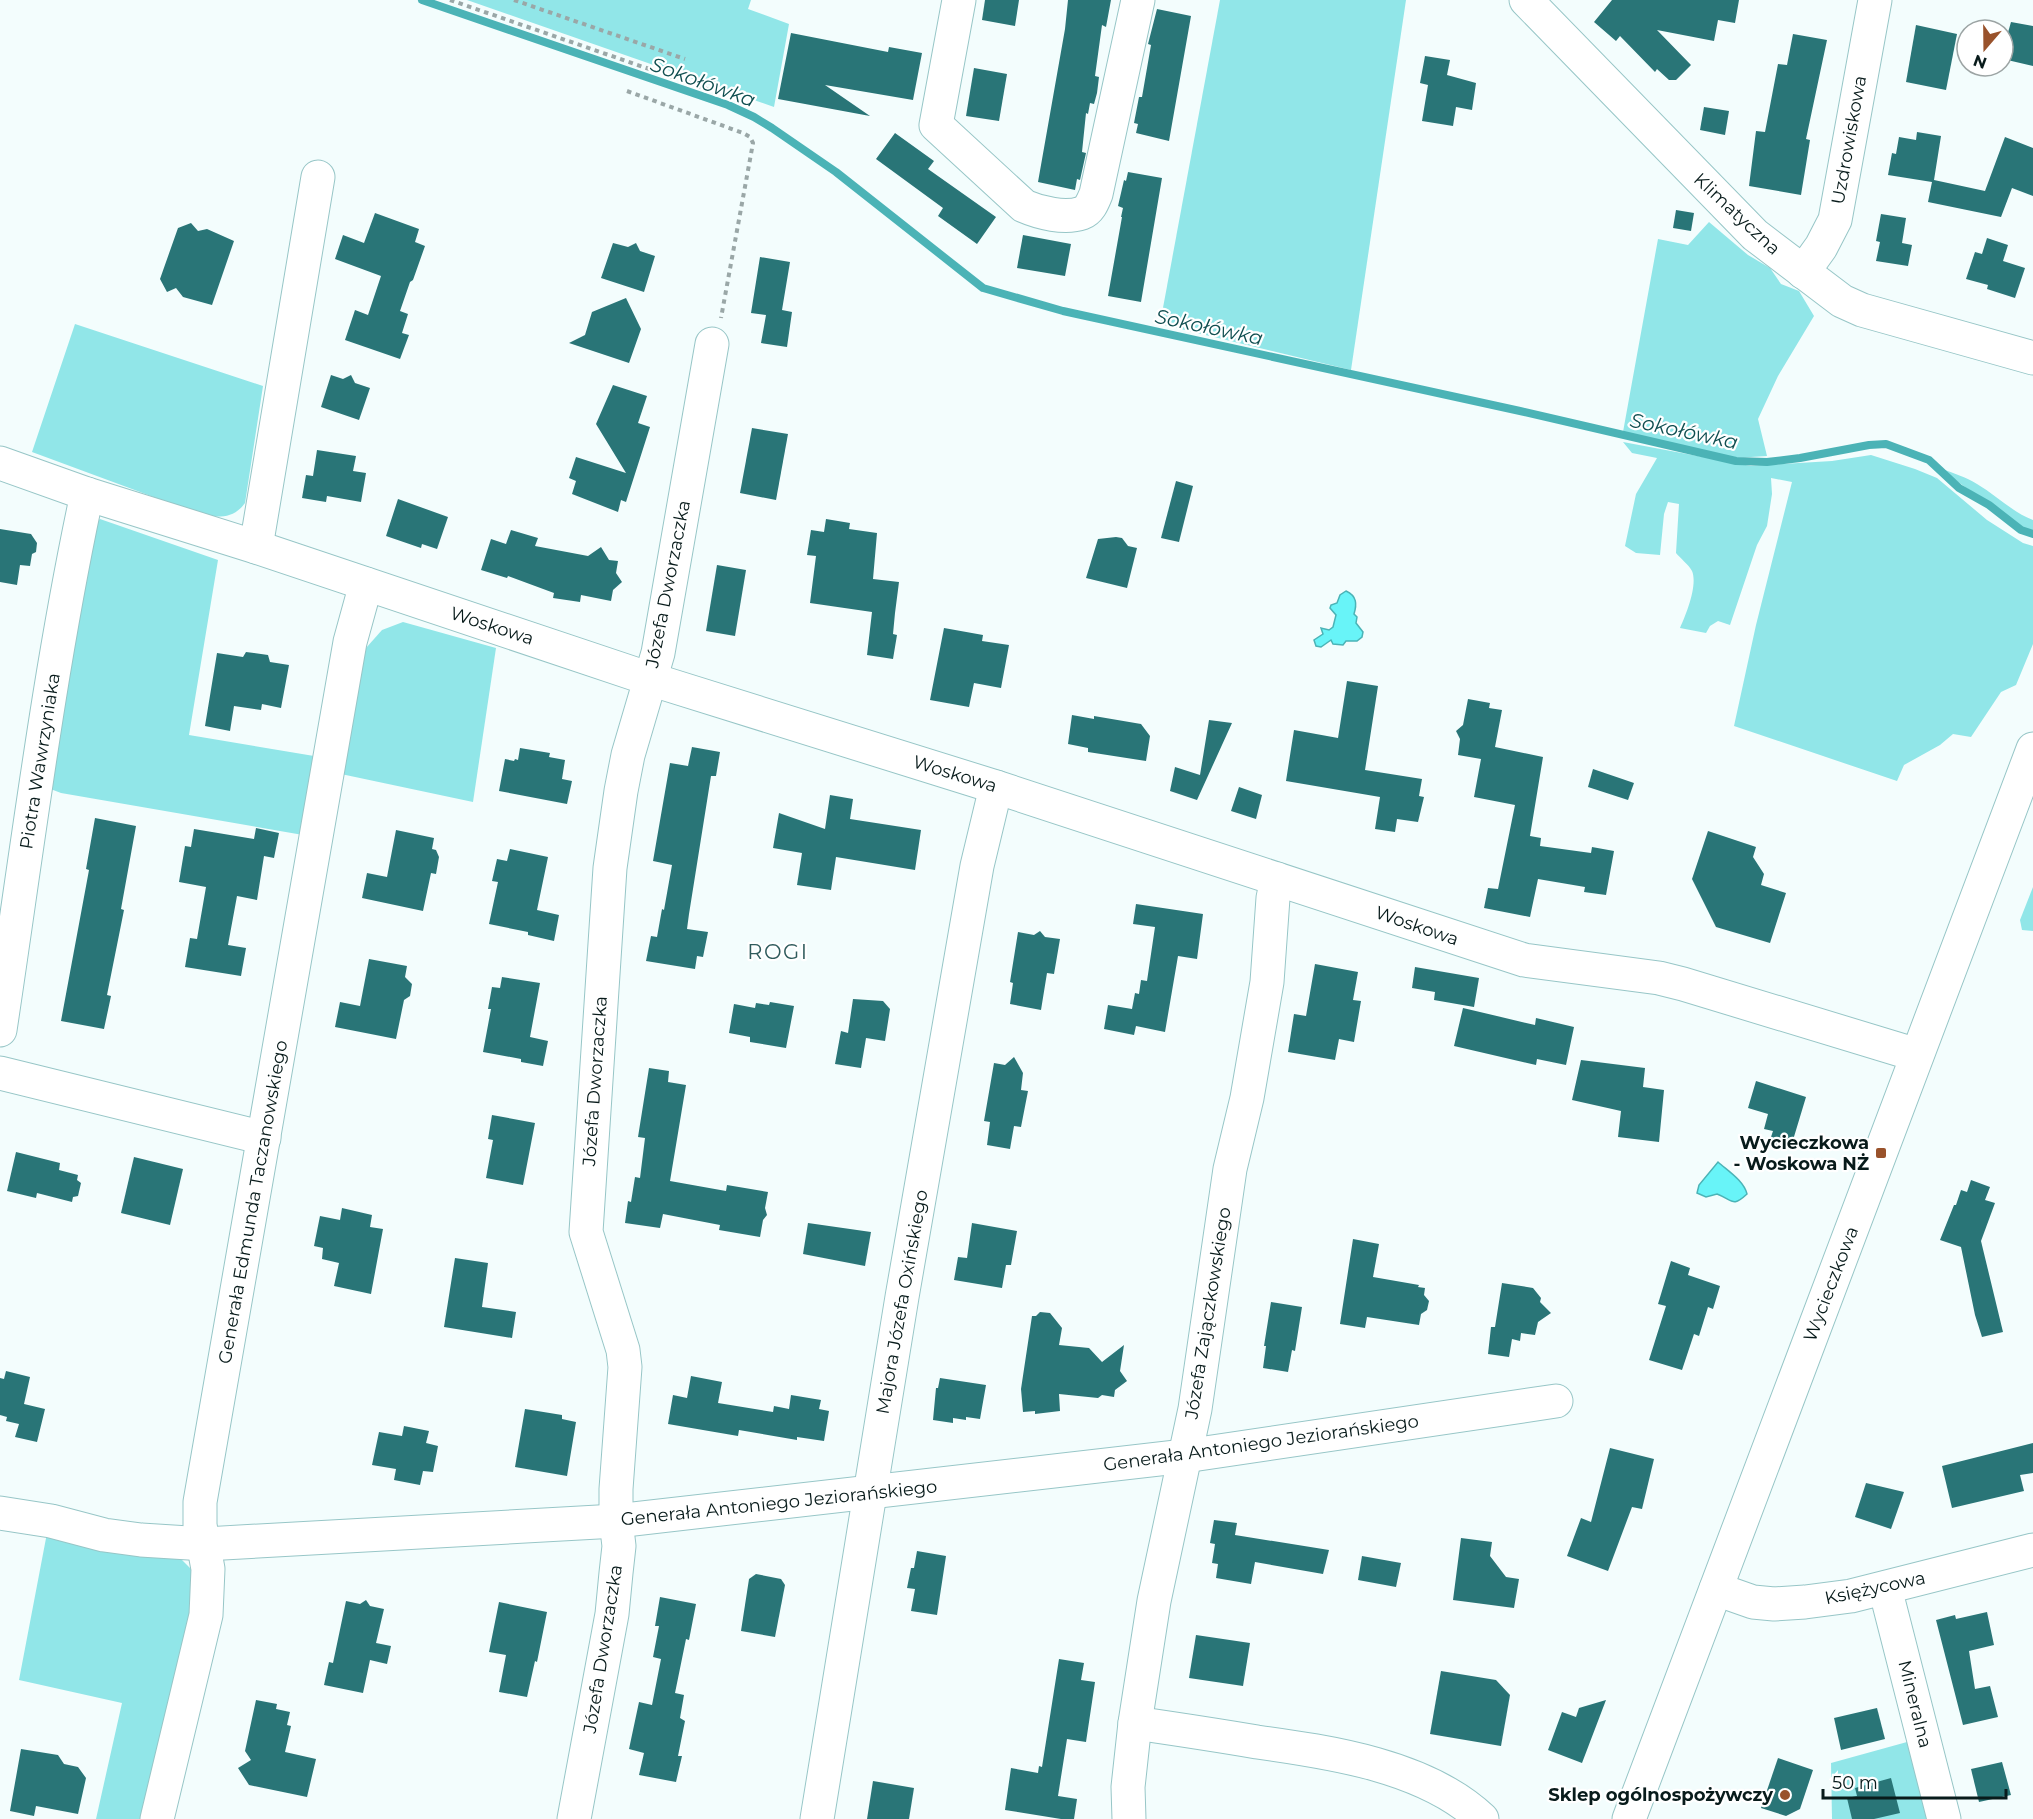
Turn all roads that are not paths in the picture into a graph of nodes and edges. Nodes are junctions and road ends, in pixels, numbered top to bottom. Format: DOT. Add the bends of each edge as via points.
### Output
graph roads {
  1 [pos="959,0"];
  2 [pos="1138,0"];
  3 [pos="1526,0"];
  4 [pos="1875,0"];
  5 [pos="318,177"];
  6 [pos="1803,272"];
  7 [pos="712,344"];
  8 [pos="2033,358"];
  9 [pos="0,463"];
  10 [pos="87,494"];
  11 [pos="256,548"];
  12 [pos="366,584"];
  13 [pos="650,679"];
  14 [pos="2033,749"];
  15 [pos="996,787"];
  16 [pos="1277,879"];
  17 [pos="0,1029"];
  18 [pos="1917,1055"];
  19 [pos="0,1073"];
  20 [pos="264,1138"];
  21 [pos="1556,1401"];
  22 [pos="1185,1456"];
  23 [pos="870,1493"];
  24 [pos="0,1513"];
  25 [pos="616,1521"];
  26 [pos="205,1544"];
  27 [pos="2033,1550"];
  28 [pos="1885,1588"];
  29 [pos="1716,1589"];
  30 [pos="1135,1723"];
  31 [pos="1477,1814"];
  32 [pos="157,1819"];
  33 [pos="574,1819"];
  34 [pos="817,1819"];
  35 [pos="1129,1819"];
  36 [pos="1629,1819"];
  37 [pos="1944,1819"];
  1 -- 2 [label="street" via="936,125 1024,206 1066,215 1083,213 1096,194"];
  3 -- 6 [label="street, Klimatyczna" via="1740,221"];
  4 -- 6 [label="street, Uzdrowiskowa" via="1835,220"];
  5 -- 11 [label="street"];
  6 -- 8 [label="street, Klimatyczna" via="1842,301 1862,310"];
  7 -- 13 [label="street, Józefa Dworzaczka" via="658,653"];
  9 -- 10 [label="street, Woskowa"];
  10 -- 11 [label="street, Woskowa"];
  10 -- 17 [label="street, Piotra Wawrzyniaka" via="45,727"];
  11 -- 12 [label="street, Woskowa"];
  12 -- 13 [label="street, Woskowa"];
  12 -- 20 [label="street, Generała Edmunda Taczanowskiego" via="350,642"];
  13 -- 15 [label="street, Woskowa"];
  13 -- 25 [label="street, Józefa Dworzaczka" via="621,791 610,868 587,1204 586,1232 625,1367"];
  14 -- 18 [label="street, Wycieczkowa"];
  15 -- 16 [label="street, Woskowa"];
  15 -- 23 [label="street, Majora Józefa Oxińskiego" via="977,866"];
  16 -- 18 [label="street, Woskowa" via="1524,960 1659,978"];
  16 -- 22 [label="street, Józefa Zajączkowskiego" via="1267,982 1230,1169"];
  18 -- 29 [label="street, Wycieczkowa"];
  19 -- 20 [label="street"];
  20 -- 26 [label="street, Generała Edmunda Taczanowskiego" via="200,1502"];
  21 -- 22 [label="street, Generała Antoniego Jeziorańskiego"];
  22 -- 23 [label="street, Generała Antoniego Jeziorańskiego"];
  22 -- 30 [label="street, Józefa Zajączkowskiego" via="1154,1601"];
  23 -- 25 [label="street, Generała Antoniego Jeziorańskiego"];
  23 -- 34 [label="street, Majora Józefa Oxińskiego"];
  24 -- 26 [label="street, Generała Antoniego Jeziorańskiego" via="104,1535"];
  25 -- 26 [label="street, Generała Antoniego Jeziorańskiego"];
  25 -- 33 [label="street, Józefa Dworzaczka" via="618,1546 612,1614"];
  26 -- 32 [label="street, Generała Edmunda Taczanowskiego" via="206,1615"];
  27 -- 28 [label="street, Księżycowa"];
  28 -- 29 [label="street, Księżycowa" via="1851,1596 1774,1604 1753,1602"];
  28 -- 37 [label="street, Mineralna"];
  29 -- 36 [label="street, Wycieczkowa"];
  30 -- 31 [label="street" via="1361,1760 1434,1787"];
  30 -- 35 [label="street, Józefa Zajączkowskiego"];
}
